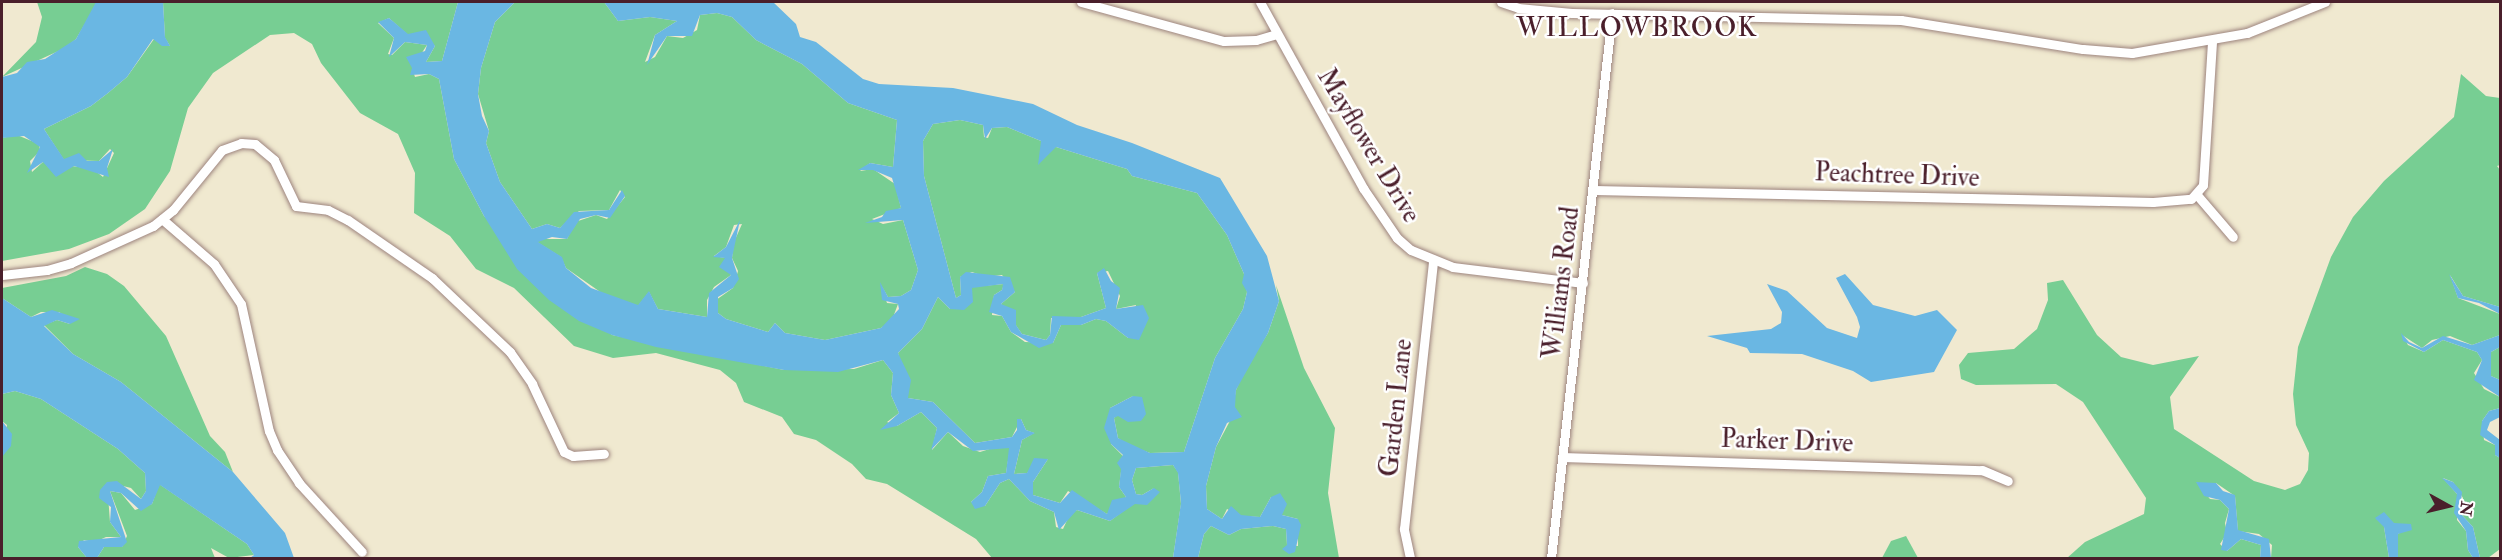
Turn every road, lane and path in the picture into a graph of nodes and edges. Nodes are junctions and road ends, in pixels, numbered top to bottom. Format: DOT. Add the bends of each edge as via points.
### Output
graph roads {
  1 [pos="1081,2"];
  2 [pos="1260,2"];
  3 [pos="1501,2"];
  4 [pos="2325,2"];
  5 [pos="1612,13"];
  6 [pos="1277,34"];
  7 [pos="2212,42"];
  8 [pos="1594,190"];
  9 [pos="2198,195"];
  10 [pos="162,219"];
  11 [pos="2233,237"];
  12 [pos="1433,260"];
  13 [pos="2,275"];
  14 [pos="1583,283"];
  15 [pos="604,454"];
  16 [pos="1563,457"];
  17 [pos="2008,481"];
  18 [pos="362,552"];
  19 [pos="1410,558"];
  20 [pos="1551,558"];
  1 -- 6 [label="street" via="1224,41 1256,40"];
  2 -- 6 [label="street, Mayflower Drive"];
  3 -- 5 [label="street" via="1548,12"];
  4 -- 7 [label="street" via="2247,33"];
  5 -- 7 [label="street" via="1901,20 2114,52"];
  5 -- 8 [label="street, Williams Road"];
  6 -- 12 [label="street, Mayflower Drive" via="1385,224 1411,250"];
  7 -- 9 [label="street" via="2206,160"];
  8 -- 9 [label="street, Peachtree Drive" via="2153,202 2185,201"];
  8 -- 14 [label="street, Williams Road"];
  9 -- 11 [label="street"];
  10 -- 13 [label="street" via="71,263"];
  10 -- 15 [label="street" via="222,150 241,143 255,144 274,160 296,206 328,210 348,220 432,278 510,352 532,384 564,452 573,456"];
  10 -- 18 [label="street" via="213,264 241,304 269,431 277,450 305,491"];
  12 -- 14 [label="street, Mayflower Drive" via="1469,270"];
  12 -- 19 [label="street, Garden Lane" via="1404,530"];
  14 -- 16 [label="street, Williams Road"];
  16 -- 17 [label="street, Parker Drive" via="1982,470"];
  16 -- 20 [label="street, Williams Road"];
}
